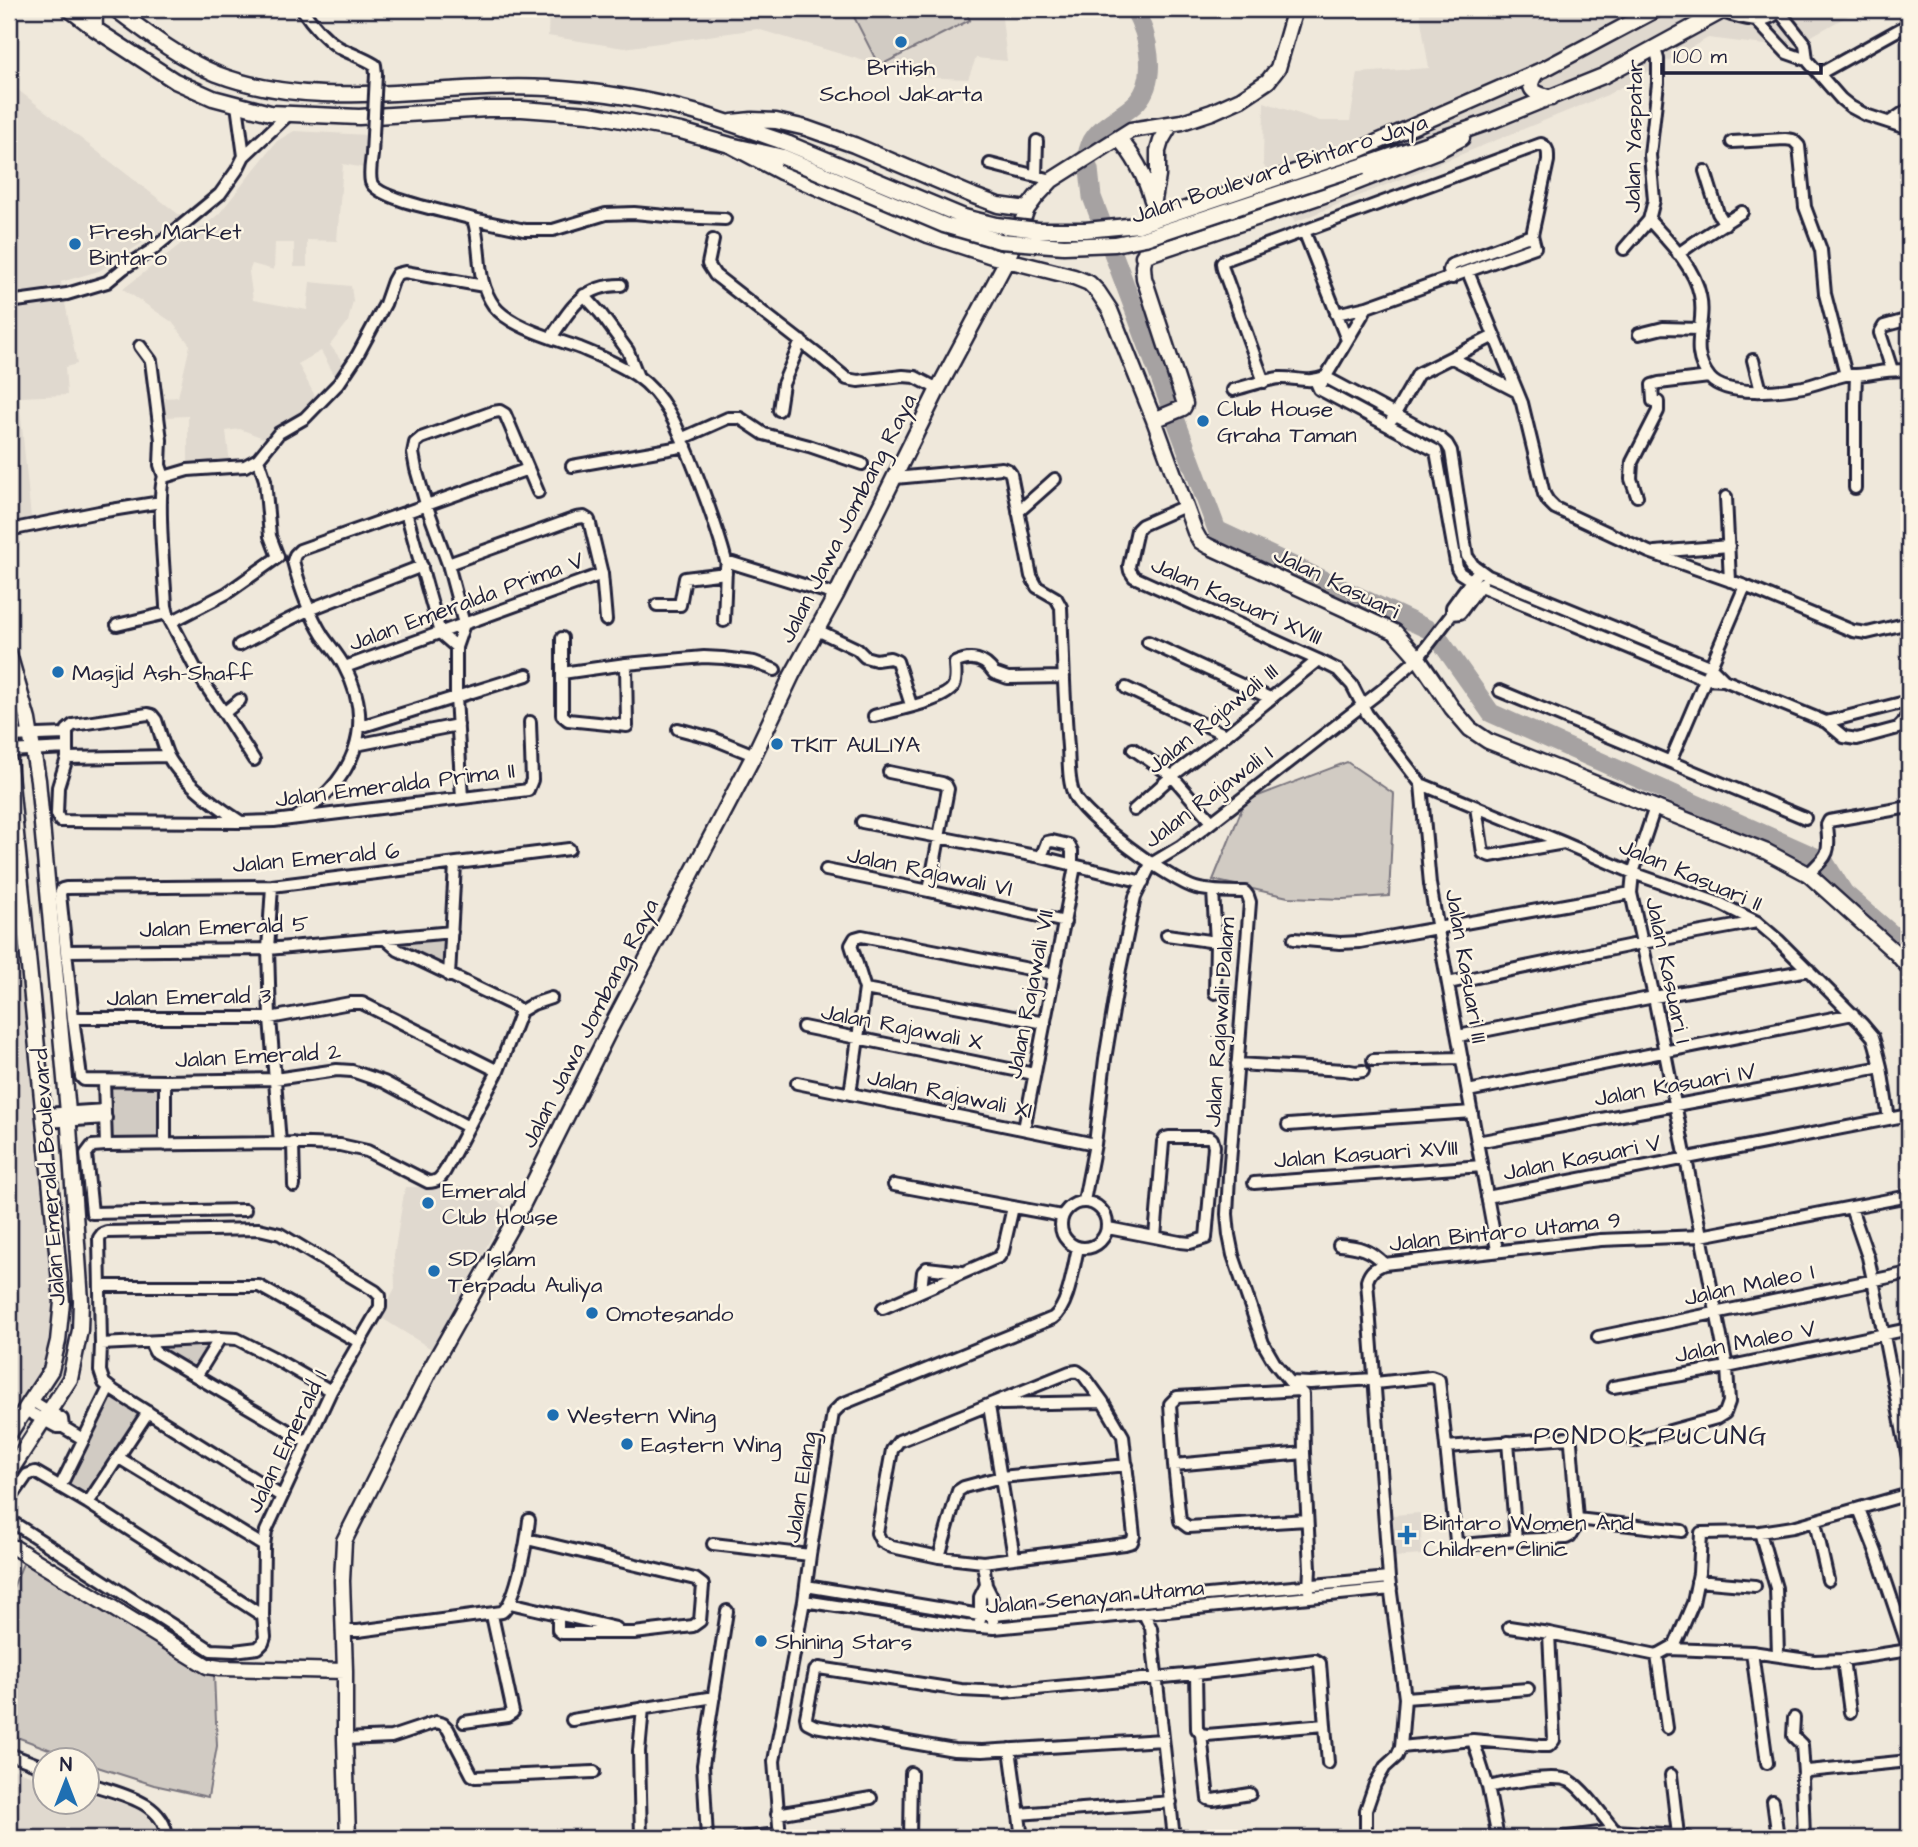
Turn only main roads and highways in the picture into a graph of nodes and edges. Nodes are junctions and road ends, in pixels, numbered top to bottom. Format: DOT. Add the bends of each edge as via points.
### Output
graph roads {
  1 [pos="69,9"];
  2 [pos="100,9"];
  3 [pos="115,9"];
  4 [pos="1295,9"];
  5 [pos="1657,9"];
  6 [pos="1723,10"];
  7 [pos="95,29"];
  8 [pos="1537,72"];
  9 [pos="1551,98"];
  10 [pos="727,122"];
  11 [pos="1171,124"];
  12 [pos="1483,124"];
  13 [pos="1118,138"];
  14 [pos="730,145"];
  15 [pos="786,151"];
  16 [pos="1153,201"];
  17 [pos="1027,209"];
  18 [pos="1143,256"];
  19 [pos="1007,260"];
  20 [pos="1157,419"];
  21 [pos="9,654"];
  22 [pos="9,763"];
  23 [pos="1909,968"];
  24 [pos="9,1434"];
  25 [pos="9,1472"];
  26 [pos="9,1547"];
  27 [pos="345,1671"];
  28 [pos="348,1838"];
  1 -- 7 [label="main road, Jalan Boulevard Bintaro Jaya"];
  2 -- 7 [label="main road"];
  3 -- 10 [label="main road, Jalan Boulevard Bintaro Jaya" via="180,56 256,85 357,95 548,88 658,103"];
  4 -- 11 [label="main road, Jalan Jawa Jombang Raya" via="1278,68 1268,81 1212,112"];
  5 -- 8 [label="main road, Jalan Boulevard Bintaro Jaya"];
  6 -- 9 [label="main road, Jalan Boulevard Bintaro Jaya" via="1604,76"];
  7 -- 14 [label="main road, Jalan Boulevard Bintaro Jaya" via="176,81 237,106 288,115 359,117 486,109 589,114"];
  8 -- 9 [label="main road" via="1531,88"];
  8 -- 15 [label="main road, Jalan Boulevard Bintaro Jaya, bridge" via="1357,150 1115,229 1038,230 996,225"];
  9 -- 12 [label="main road, Jalan Boulevard Bintaro Jaya"];
  10 -- 15 [label="main road, Jalan Boulevard Bintaro Jaya"];
  10 -- 17 [label="main road" via="776,121 806,128 998,205"];
  11 -- 13 [label="main road, Jalan Jawa Jombang Raya" via="1137,128"];
  11 -- 16 [label="main road" via="1158,151"];
  12 -- 15 [label="main road, Jalan Boulevard Bintaro Jaya, bridge" via="1145,238 1065,246 1000,241 944,225"];
  12 -- 18 [label="main road" via="1451,145 1413,161"];
  13 -- 16 [label="main road" via="1139,166"];
  13 -- 17 [label="main road, Jalan Jawa Jombang Raya" via="1052,180"];
  14 -- 15 [label="main road, Jalan Boulevard Bintaro Jaya"];
  14 -- 19 [label="main road, Jalan Kasuari" via="928,235"];
  16 -- 18 [label="main road"];
  17 -- 19 [label="main road, Jalan Jawa Jombang Raya"];
  18 -- 20 [label="main road" via="1144,278 1185,402 1184,408"];
  19 -- 20 [label="main road, Jalan Kasuari" via="1074,277 1098,292"];
  19 -- 27 [label="main road, Jalan Jawa Jombang Raya" via="518,1213 431,1368 344,1541"];
  20 -- 23 [label="main road, Jalan Kasuari" via="1200,541 1395,632 1452,708 1488,741 1767,852 1817,866"];
  21 -- 25 [label="main road, Jalan Emerald Boulevard" via="38,780 81,1286 70,1379"];
  22 -- 24 [label="main road, Jalan Emerald Boulevard" via="62,1302 54,1360 46,1380"];
  26 -- 27 [label="main road" via="207,1666"];
  27 -- 28 [label="main road, Jalan Jawa Jombang Raya"];
}
